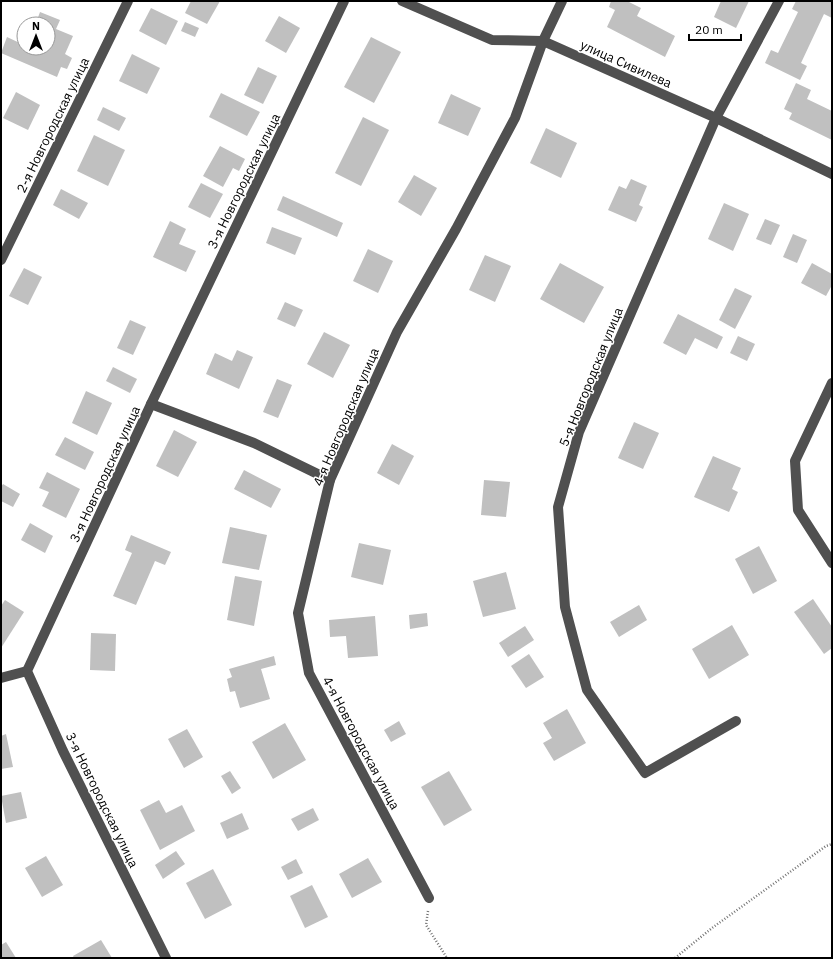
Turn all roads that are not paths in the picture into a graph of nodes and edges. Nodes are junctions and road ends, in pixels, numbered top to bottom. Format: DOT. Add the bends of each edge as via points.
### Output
graph roads {
  1 [pos="128,1"];
  2 [pos="344,1"];
  3 [pos="402,1"];
  4 [pos="562,1"];
  5 [pos="779,1"];
  6 [pos="543,41"];
  7 [pos="716,118"];
  8 [pos="832,174"];
  9 [pos="1,260"];
  10 [pos="832,383"];
  11 [pos="152,404"];
  12 [pos="330,480"];
  13 [pos="832,563"];
  14 [pos="27,671"];
  15 [pos="1,678"];
  16 [pos="736,721"];
  17 [pos="429,898"];
  18 [pos="166,958"];
  1 -- 9 [label="street, 2-я Новгородская улица"];
  2 -- 11 [label="street, 3-я Новгородская улица"];
  3 -- 6 [label="street, улица Сивилева" via="492,40"];
  4 -- 6 [label="street, 4-я Новгородская улица"];
  5 -- 7 [label="street, 5-я Новгородская улица"];
  6 -- 7 [label="street, улица Сивилева"];
  6 -- 12 [label="street, 4-я Новгородская улица" via="514,118 456,229 396,332"];
  7 -- 8 [label="street, улица Сивилева"];
  7 -- 16 [label="street, 5-я Новгородская улица" via="580,432 558,507 565,607 587,690 645,772"];
  10 -- 13 [label="street" via="795,461 798,510"];
  11 -- 12 [label="street" via="254,443"];
  11 -- 14 [label="street, 3-я Новгородская улица"];
  12 -- 17 [label="street, 4-я Новгородская улица" via="298,613 309,673"];
  14 -- 15 [label="street"];
  14 -- 18 [label="street, 3-я Новгородская улица" via="63,751"];
}
